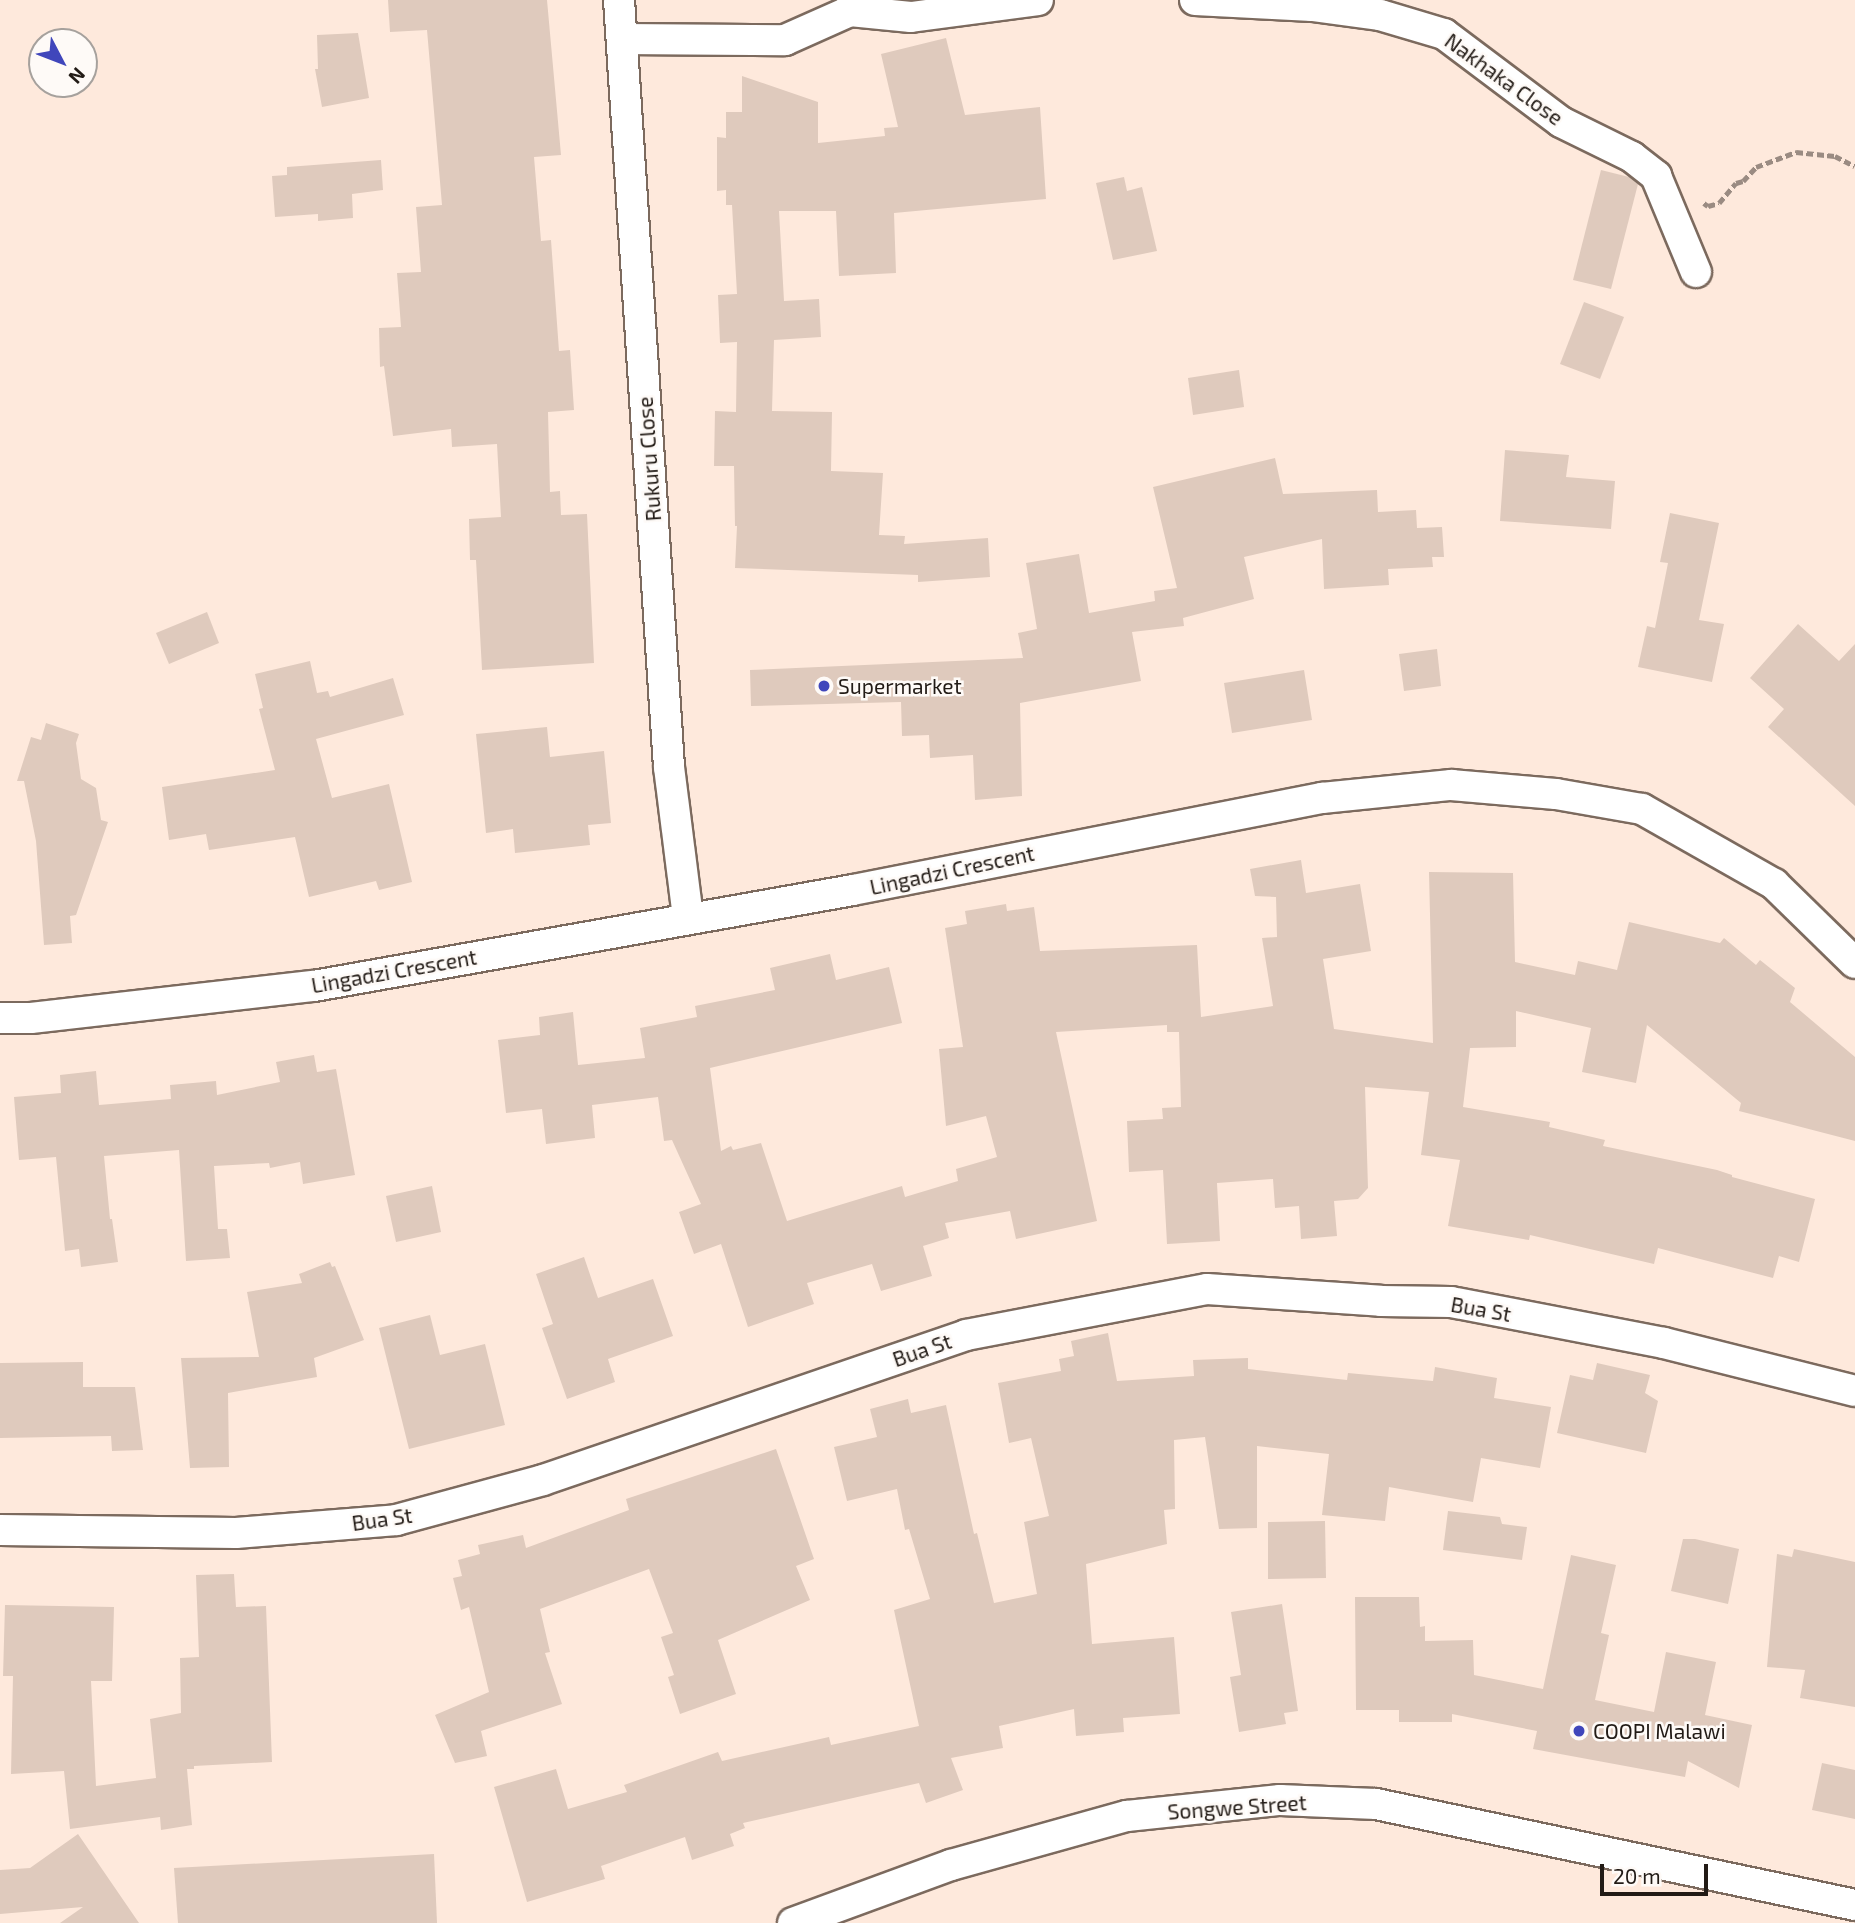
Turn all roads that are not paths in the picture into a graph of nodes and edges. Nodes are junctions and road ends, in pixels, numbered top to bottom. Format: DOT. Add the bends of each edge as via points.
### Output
graph roads {
  1 [pos="619,0"];
  2 [pos="1038,0"];
  3 [pos="1195,0"];
  4 [pos="851,5"];
  5 [pos="622,39"];
  6 [pos="1696,272"];
  7 [pos="688,917"];
  8 [pos="1855,963"];
  9 [pos="0,1018"];
  10 [pos="1855,1391"];
  11 [pos="0,1530"];
  12 [pos="1855,1905"];
  13 [pos="793,1923"];
  1 -- 5 [label="street, Rukuru Close"];
  2 -- 4 [label="street" via="911,17"];
  3 -- 6 [label="street, Nakhaka Close" via="1380,15 1444,34 1561,122 1632,157 1656,176"];
  4 -- 5 [label="street" via="785,40"];
  5 -- 7 [label="street, Rukuru Close" via="669,766"];
  7 -- 8 [label="street, Lingadzi Crescent" via="853,890 1322,798 1451,785 1556,794 1642,808 1773,884"];
  7 -- 9 [label="street, Lingadzi Crescent" via="314,986"];
  10 -- 11 [label="street, Bua St" via="1664,1343 1451,1302 1207,1289 966,1335 543,1480 396,1520 236,1533"];
  12 -- 13 [label="street, Songwe Street" via="1376,1804 1280,1800 1127,1816 951,1866"];
}
